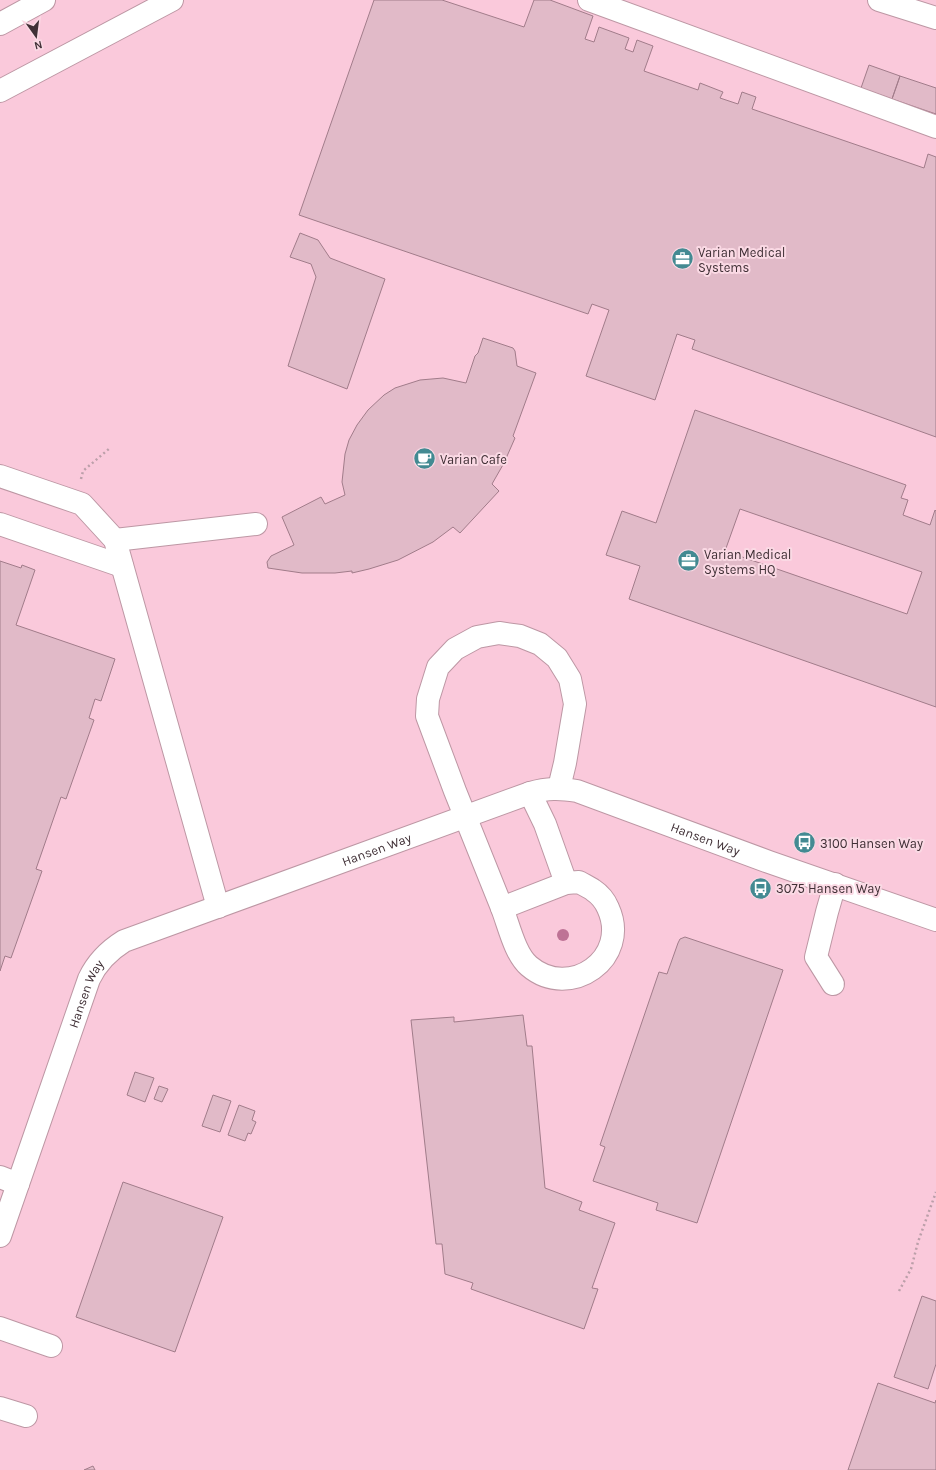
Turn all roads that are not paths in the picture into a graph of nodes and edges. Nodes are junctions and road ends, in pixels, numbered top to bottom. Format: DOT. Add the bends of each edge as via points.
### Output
graph roads {
  1 [pos="44,0"];
  2 [pos="172,0"];
  3 [pos="589,0"];
  4 [pos="879,0"];
  5 [pos="936,18"];
  6 [pos="0,24"];
  7 [pos="0,91"];
  8 [pos="936,127"];
  9 [pos="0,476"];
  10 [pos="0,524"];
  11 [pos="256,524"];
  12 [pos="115,540"];
  13 [pos="122,566"];
  14 [pos="558,788"];
  15 [pos="530,793"];
  16 [pos="465,816"];
  17 [pos="566,883"];
  18 [pos="835,884"];
  19 [pos="218,907"];
  20 [pos="502,908"];
  21 [pos="936,920"];
  22 [pos="833,984"];
  23 [pos="9,1181"];
  24 [pos="0,1236"];
  25 [pos="0,1328"];
  26 [pos="52,1346"];
  27 [pos="0,1408"];
  28 [pos="26,1416"];
  1 -- 6 [label="street"];
  2 -- 7 [label="street"];
  3 -- 8 [label="street"];
  4 -- 5 [label="street"];
  9 -- 12 [label="street" via="82,504"];
  10 -- 13 [label="street"];
  11 -- 12 [label="street"];
  12 -- 13 [label="street"];
  13 -- 19 [label="street"];
  14 -- 15 [label="street, Hansen Way"];
  14 -- 16 [label="street" via="575,704 570,679 556,658 540,644 520,636 498,633 477,637 455,649 438,667 428,699 427,716"];
  14 -- 18 [label="street, Hansen Way" via="576,791"];
  15 -- 16 [label="street, Hansen Way"];
  15 -- 17 [label="street" via="545,824"];
  16 -- 19 [label="street, Hansen Way"];
  16 -- 20 [label="street"];
  17 -- 20 [label="street"];
  17 -- 20 [label="street" via="579,882 594,890 605,902 612,916 613,933 610,948 601,962 589,972 574,978 557,979 542,975 528,965 519,953"];
  18 -- 21 [label="street, Hansen Way"];
  18 -- 22 [label="street" via="816,957"];
  19 -- 23 [label="street, Hansen Way" via="124,941 111,949 94,968"];
  23 -- 24 [label="street, Hansen Way"];
  25 -- 26 [label="street"];
  27 -- 28 [label="street"];
}
